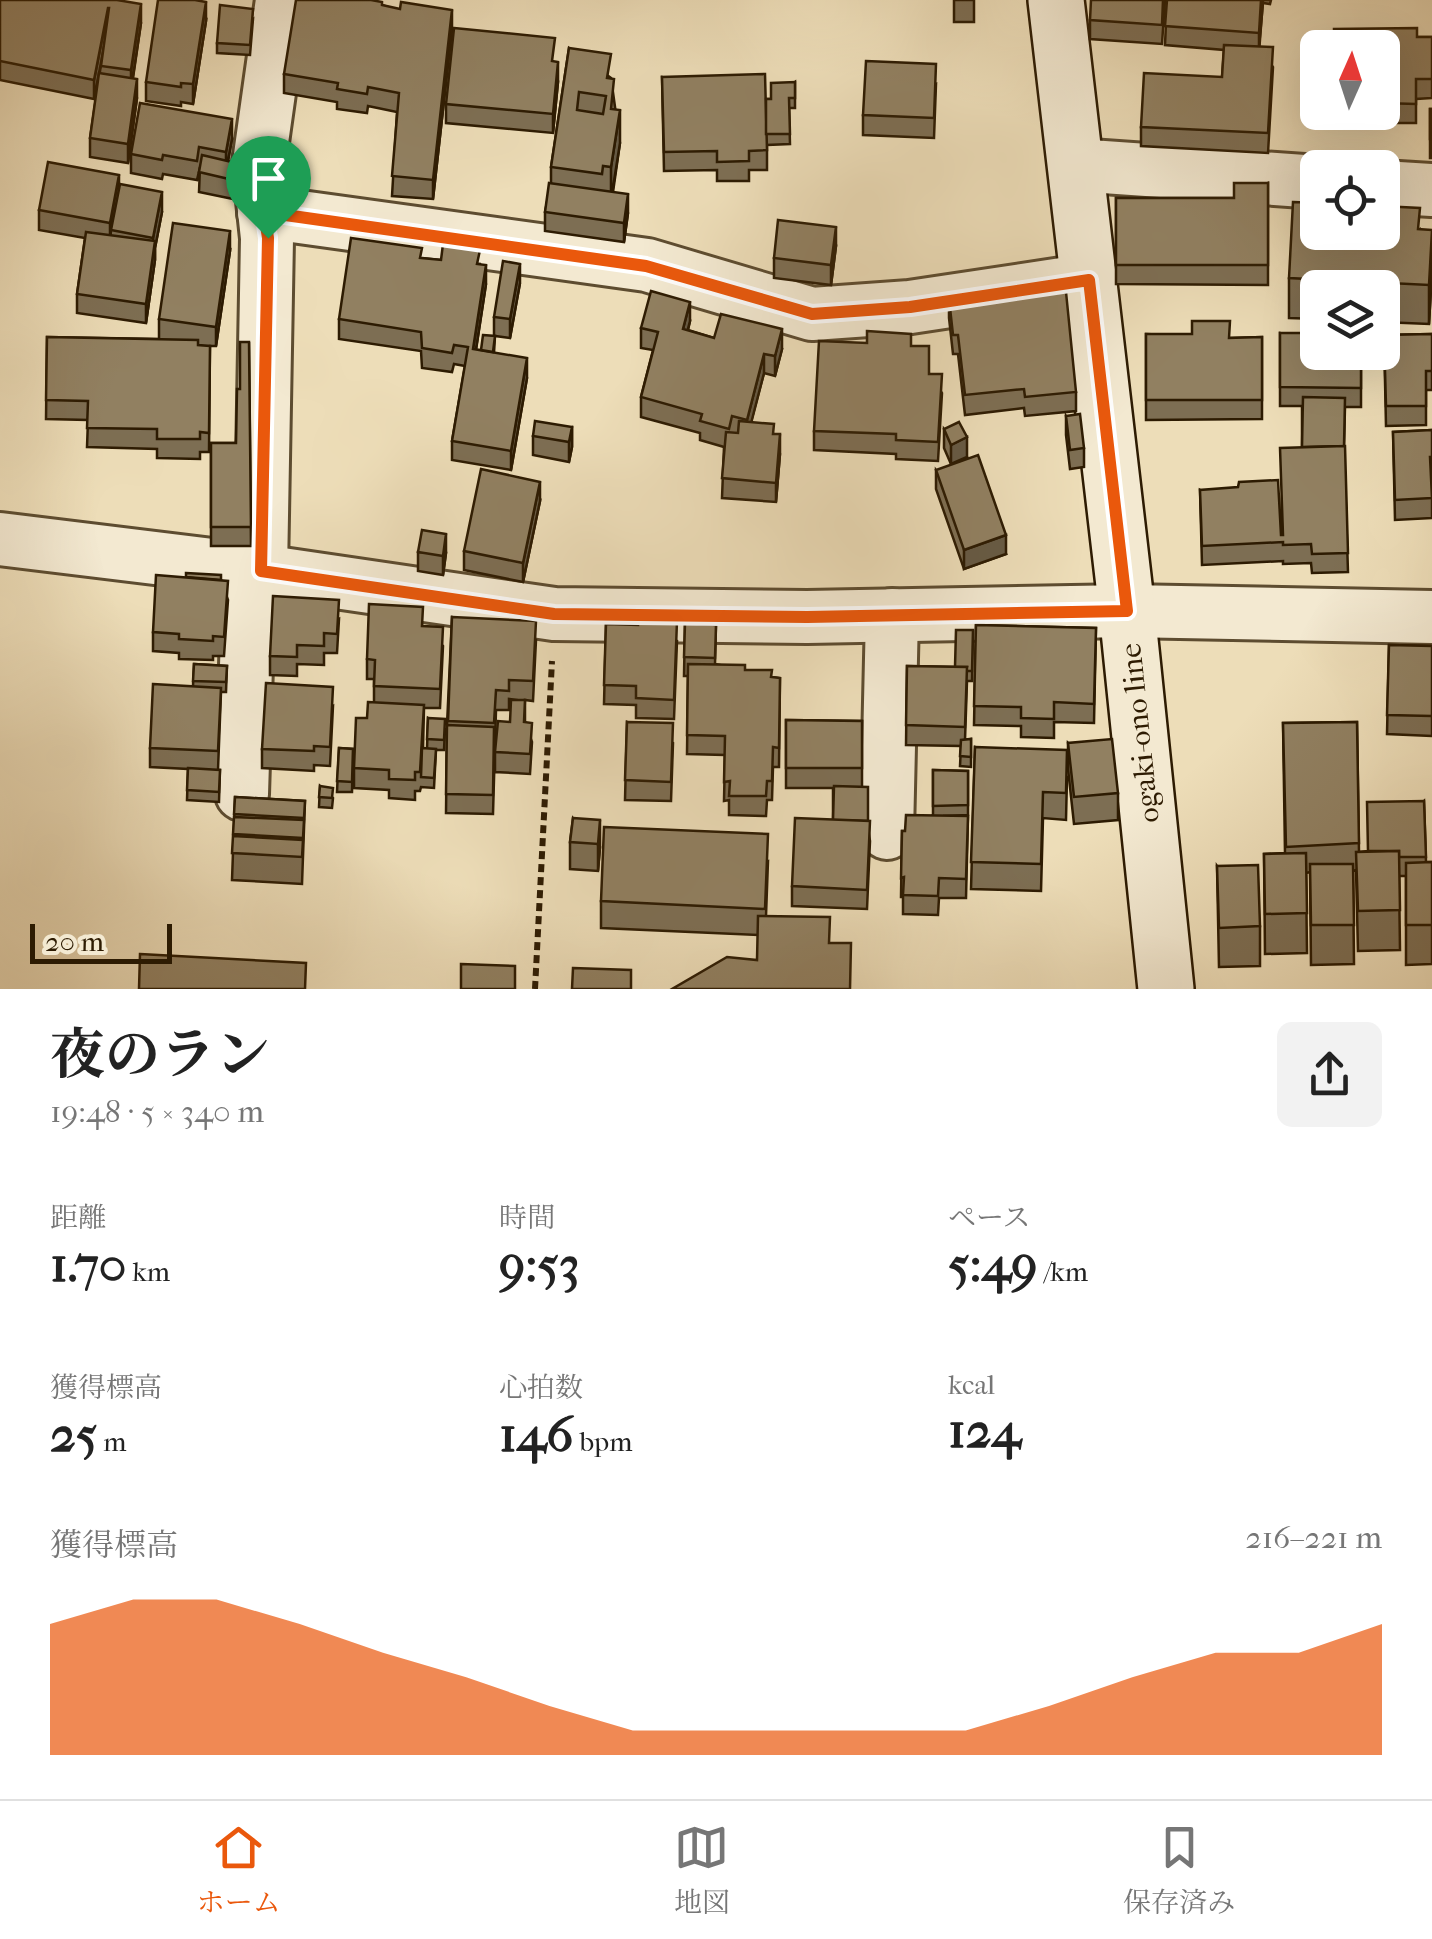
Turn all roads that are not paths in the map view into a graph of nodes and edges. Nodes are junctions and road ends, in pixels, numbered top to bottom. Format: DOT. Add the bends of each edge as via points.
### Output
graph roads {
  1 [pos="282,0"];
  2 [pos="1056,0"];
  3 [pos="1076,166"];
  4 [pos="1300,181"];
  5 [pos="1400,188"];
  6 [pos="1432,190"];
  7 [pos="264,212"];
  8 [pos="1089,280"];
  9 [pos="0,540"];
  10 [pos="255,570"];
  11 [pos="1127,611"];
  12 [pos="892,615"];
  13 [pos="1432,617"];
  14 [pos="242,794"];
  15 [pos="887,833"];
  16 [pos="1166,989"];
  1 -- 7 [label="street" via="259,163"];
  2 -- 3 [label="main road, ogaki-ono line"];
  3 -- 4 [label="street"];
  3 -- 8 [label="main road, ogaki-ono line"];
  5 -- 6 [label="street"];
  7 -- 8 [label="street" via="646,266 812,314"];
  7 -- 10 [label="street"];
  8 -- 11 [label="main road, ogaki-ono line"];
  9 -- 10 [label="street"];
  10 -- 12 [label="street" via="554,614"];
  10 -- 14 [label="street"];
  11 -- 12 [label="street"];
  11 -- 13 [label="street"];
  11 -- 16 [label="main road, ogaki-ono line"];
  12 -- 15 [label="street"];
}
